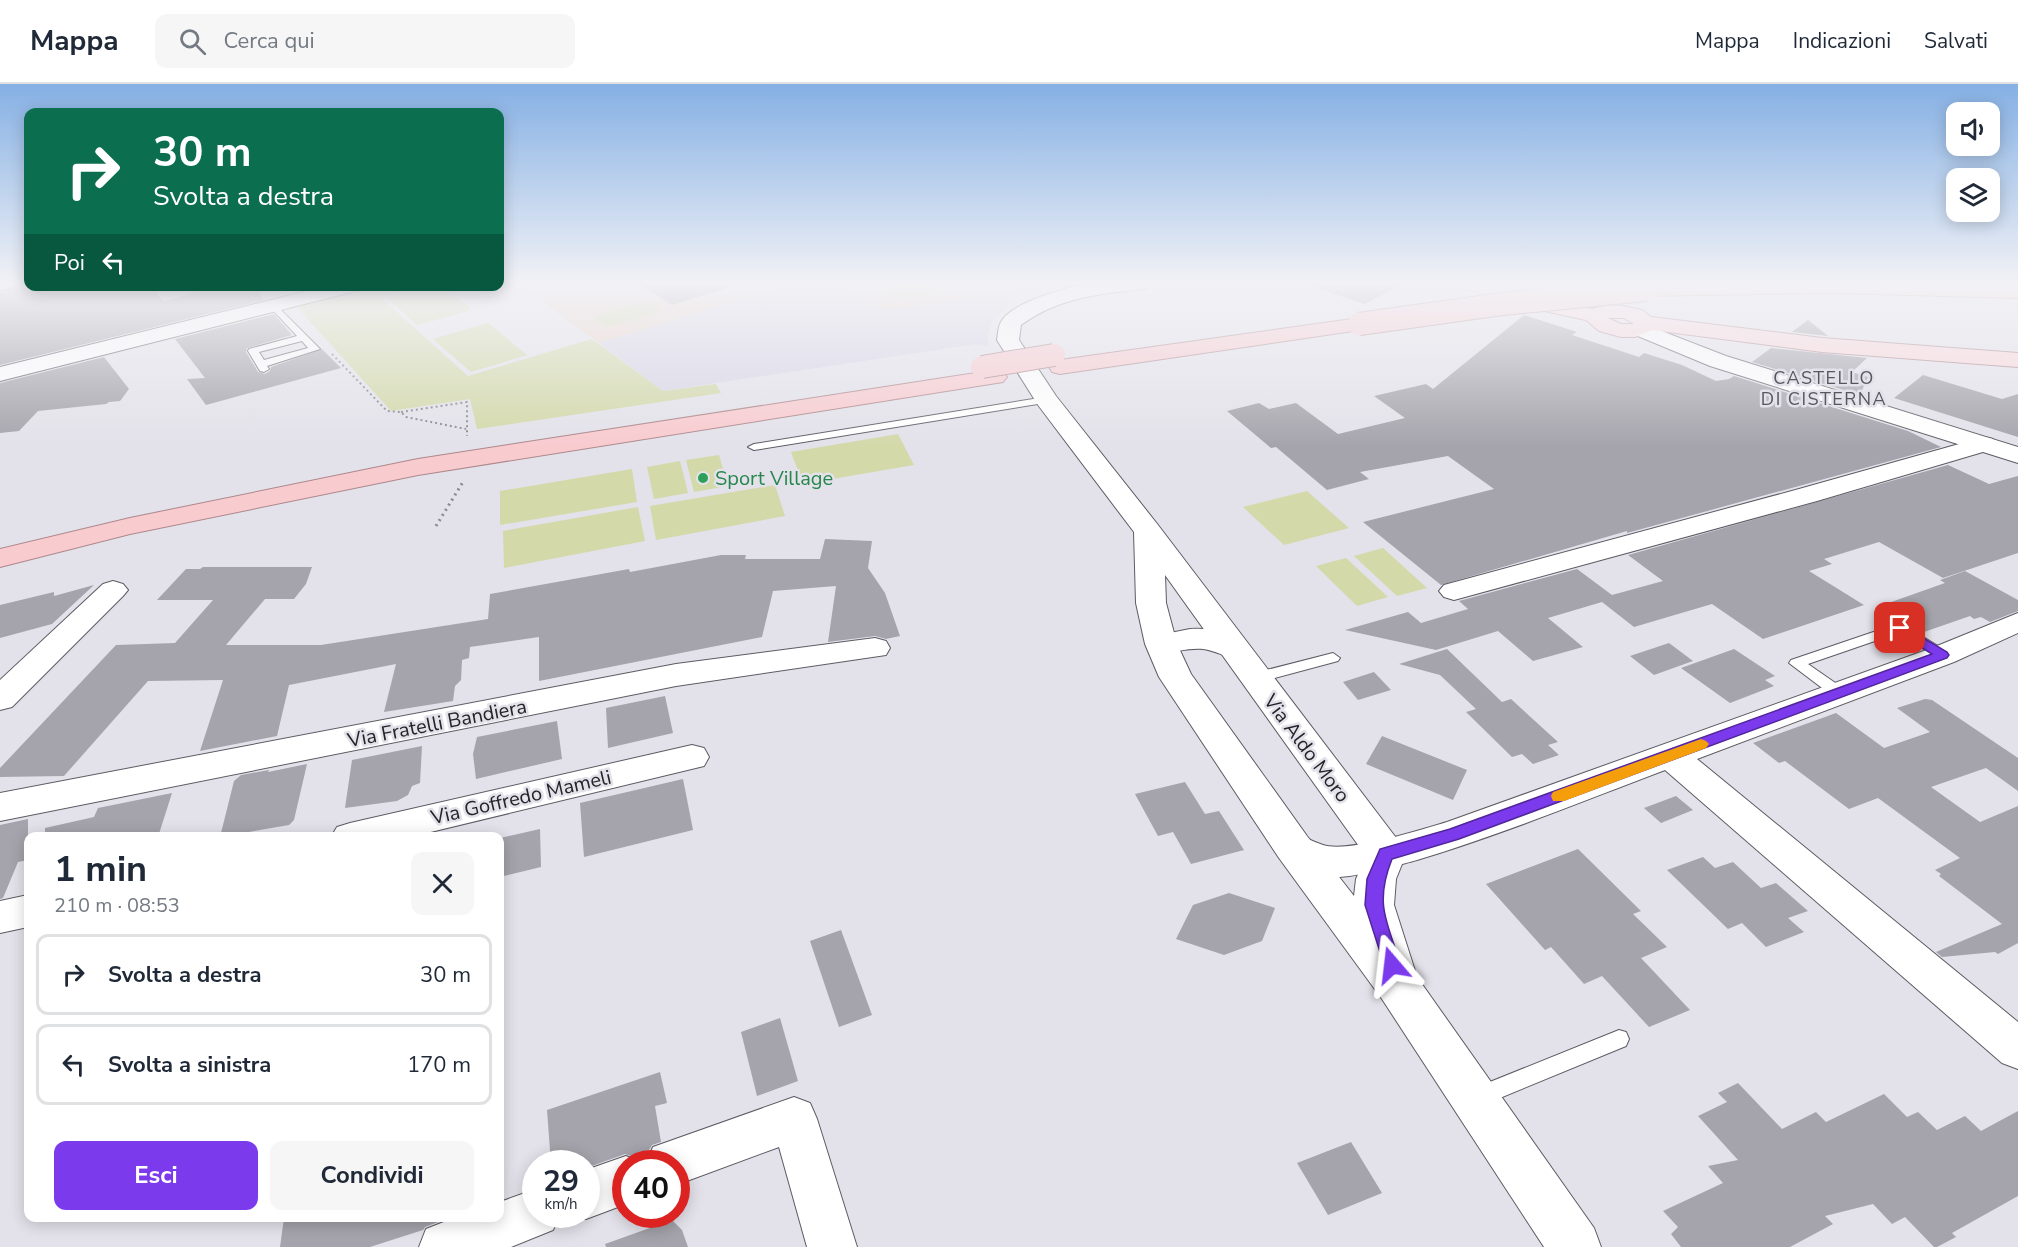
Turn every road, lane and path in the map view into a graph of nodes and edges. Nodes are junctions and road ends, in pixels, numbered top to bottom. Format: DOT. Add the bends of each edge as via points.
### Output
graph roads {
  1 [pos="148,337"];
  2 [pos="303,337"];
  3 [pos="304,337"];
  4 [pos="1008,337"];
  5 [pos="1225,337"];
  6 [pos="1664,337"];
  7 [pos="1751,337"];
  8 [pos="1758,338"];
  9 [pos="324,346"];
  10 [pos="2018,360"];
  11 [pos="988,372"];
  12 [pos="1756,373"];
  13 [pos="0,374"];
  14 [pos="1046,400"];
  15 [pos="401,412"];
  16 [pos="466,429"];
  17 [pos="467,436"];
  18 [pos="1984,444"];
  19 [pos="754,447"];
  20 [pos="2018,455"];
  21 [pos="468,473"];
  22 [pos="436,526"];
  23 [pos="1148,531"];
  24 [pos="0,542"];
  25 [pos="0,558"];
  26 [pos="113,590"];
  27 [pos="1454,591"];
  28 [pos="2018,622"];
  29 [pos="1161,644"];
  30 [pos="875,648"];
  31 [pos="1234,650"];
  32 [pos="1943,655"];
  33 [pos="1333,658"];
  34 [pos="1256,678"];
  35 [pos="1839,693"];
  36 [pos="0,699"];
  37 [pos="1671,756"];
  38 [pos="692,757"];
  39 [pos="0,807"];
  40 [pos="371,832"];
  41 [pos="1293,847"];
  42 [pos="1386,854"];
  43 [pos="24,912"];
  44 [pos="0,917"];
  45 [pos="1398,985"];
  46 [pos="1619,1039"];
  47 [pos="2018,1049"];
  48 [pos="1474,1099"];
  49 [pos="690,1157"];
  50 [pos="522,1218"];
  51 [pos="444,1247"];
  52 [pos="832,1247"];
  53 [pos="1575,1247"];
  1 -- 13 [label="street"];
  2 -- 3 [label="lane" via="253,351 263,367 315,349"];
  4 -- 14 [label="street, Via Aldo Moro"];
  5 -- 11 [label="highway"];
  6 -- 12 [label="street" via="1690,351"];
  7 -- 8 [label="main road"];
  8 -- 10 [label="main road"];
  8 -- 12 [label="street" via="1725,341 1716,349 1721,357"];
  9 -- 15 [label="path" via="387,411"];
  11 -- 24 [label="highway" via="413,452"];
  11 -- 25 [label="highway" via="418,467 130,526"];
  12 -- 18 [label="street"];
  14 -- 19 [label="lane"];
  14 -- 23 [label="street, Via Aldo Moro"];
  15 -- 16 [label="path" via="406,417"];
  15 -- 16 [label="path" via="467,402"];
  16 -- 17 [label="path"];
  18 -- 20 [label="street"];
  18 -- 27 [label="street"];
  21 -- 22 [label="path"];
  23 -- 29 [label="street" via="1151,603"];
  23 -- 31 [label="street, Via Aldo Moro"];
  26 -- 36 [label="street"];
  28 -- 32 [label="street"];
  29 -- 31 [label="street" via="1199,638 1216,640"];
  29 -- 41 [label="street" via="1176,676"];
  30 -- 39 [label="street, Via Fratelli Bandiera" via="676,675"];
  31 -- 34 [label="street, Via Aldo Moro"];
  32 -- 35 [label="street"];
  32 -- 35 [label="lane" via="1900,628 1796,663"];
  33 -- 34 [label="lane"];
  34 -- 42 [label="street, Via Aldo Moro"];
  35 -- 37 [label="street"];
  37 -- 42 [label="street" via="1453,835"];
  37 -- 47 [label="street"];
  38 -- 40 [label="street, Via Goffredo Mameli"];
  41 -- 42 [label="street" via="1315,859 1334,862"];
  41 -- 45 [label="street"];
  42 -- 45 [label="street" via="1376,879 1373,905"];
  43 -- 44 [label="street"];
  45 -- 48 [label="street"];
  46 -- 48 [label="lane"];
  48 -- 53 [label="street"];
  49 -- 52 [label="street" via="794,1119"];
  50 -- 51 [label="street"];
}
